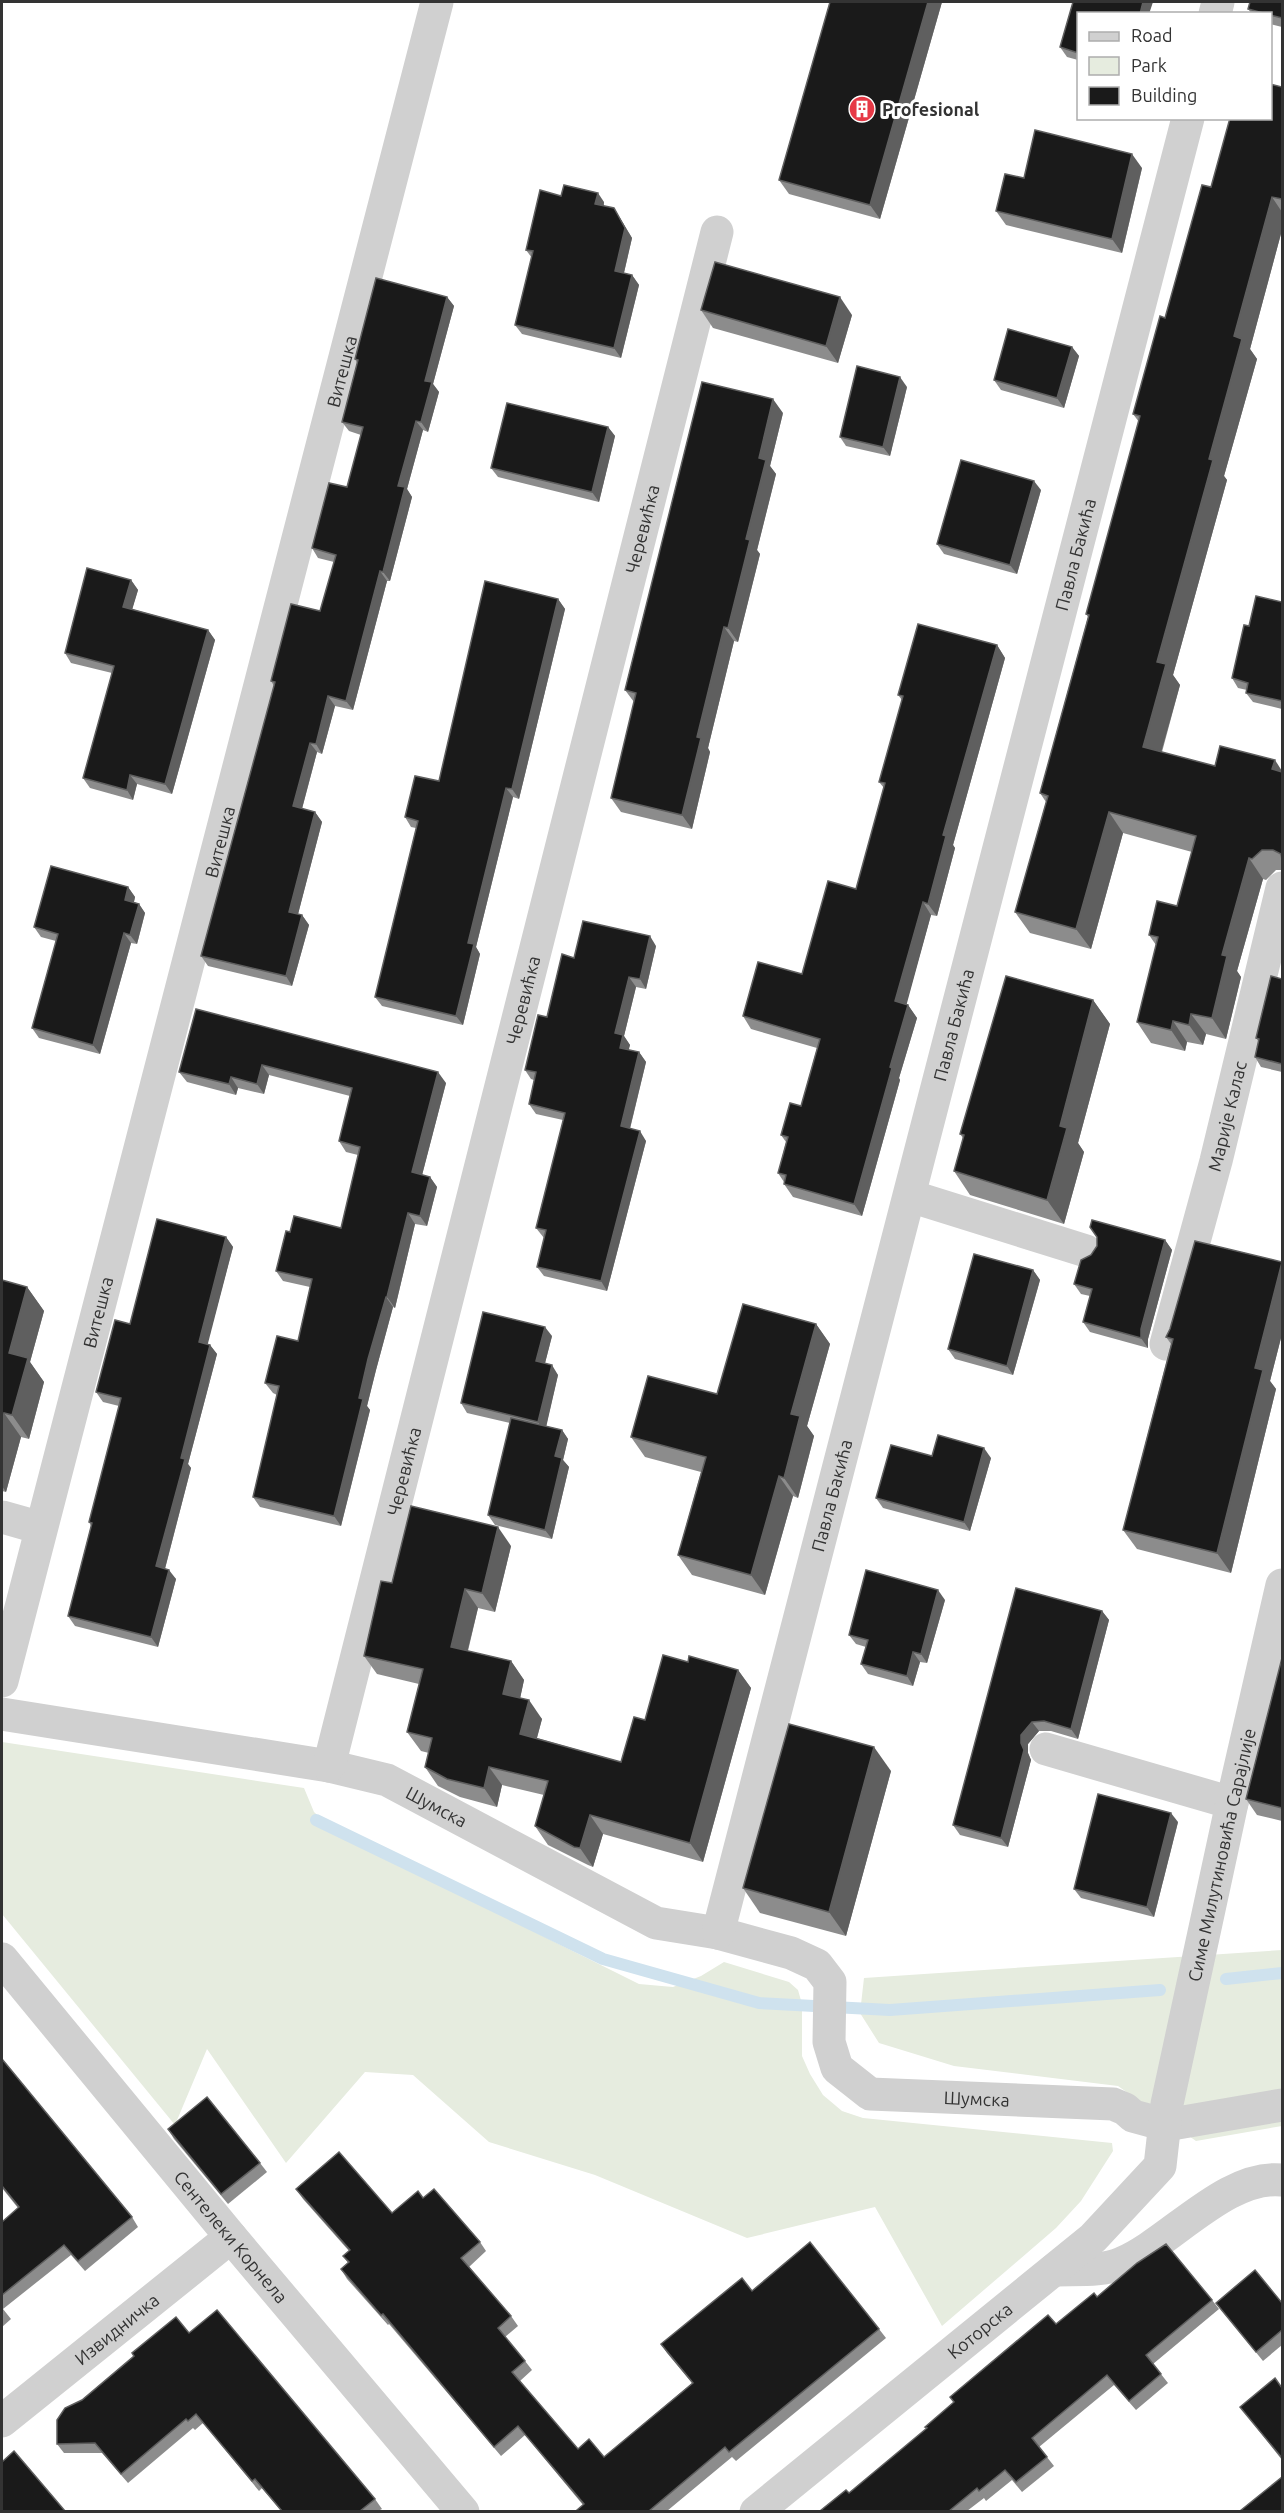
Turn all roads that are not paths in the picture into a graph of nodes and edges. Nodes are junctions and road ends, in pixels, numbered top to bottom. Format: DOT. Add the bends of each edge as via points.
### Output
graph roads {
  1 [pos="437,2"];
  2 [pos="1187,120"];
  3 [pos="717,232"];
  4 [pos="1282,888"];
  5 [pos="910,1196"];
  6 [pos="1086,1251"];
  7 [pos="1166,1344"];
  8 [pos="2,1517"];
  9 [pos="41,1528"];
  10 [pos="1282,1585"];
  11 [pos="2,1681"];
  12 [pos="2,1714"];
  13 [pos="1046,1749"];
  14 [pos="329,1766"];
  15 [pos="1232,1803"];
  16 [pos="718,1933"];
  17 [pos="2,1959"];
  18 [pos="1282,2105"];
  19 [pos="1166,2125"];
  20 [pos="1282,2180"];
  21 [pos="231,2237"];
  22 [pos="1054,2270"];
  23 [pos="2,2421"];
  24 [pos="463,2511"];
  25 [pos="756,2511"];
  1 -- 9 [label="street, Витешка"];
  2 -- 5 [label="street, Павла Бакића"];
  3 -- 14 [label="street, Черевићка"];
  4 -- 7 [label="street, Марије Калас" via="1216,1161"];
  5 -- 6 [label="street"];
  5 -- 16 [label="street, Павла Бакића"];
  8 -- 9 [label="street"];
  9 -- 11 [label="street, Витешка"];
  10 -- 15 [label="street, Симе Милутиновића Сарајлије"];
  12 -- 14 [label="street, Шумска"];
  13 -- 15 [label="street"];
  14 -- 16 [label="street, Шумска" via="387,1780 656,1923"];
  15 -- 19 [label="street, Симе Милутиновића Сарајлије" via="1167,2104"];
  16 -- 19 [label="street, Шумска" via="791,1953 817,1965 830,1982 829,2042 837,2068 870,2094 1113,2104 1132,2116"];
  17 -- 21 [label="street, Сентелеки Корнела"];
  18 -- 19 [label="street"];
  19 -- 22 [label="street, Которска" via="1160,2166 1094,2238"];
  20 -- 22 [label="street" via="1241,2187 1204,2207 1121,2264"];
  21 -- 23 [label="street, Извидничка"];
  21 -- 24 [label="street, Сентелеки Корнела"];
  22 -- 25 [label="street, Которска"];
}
